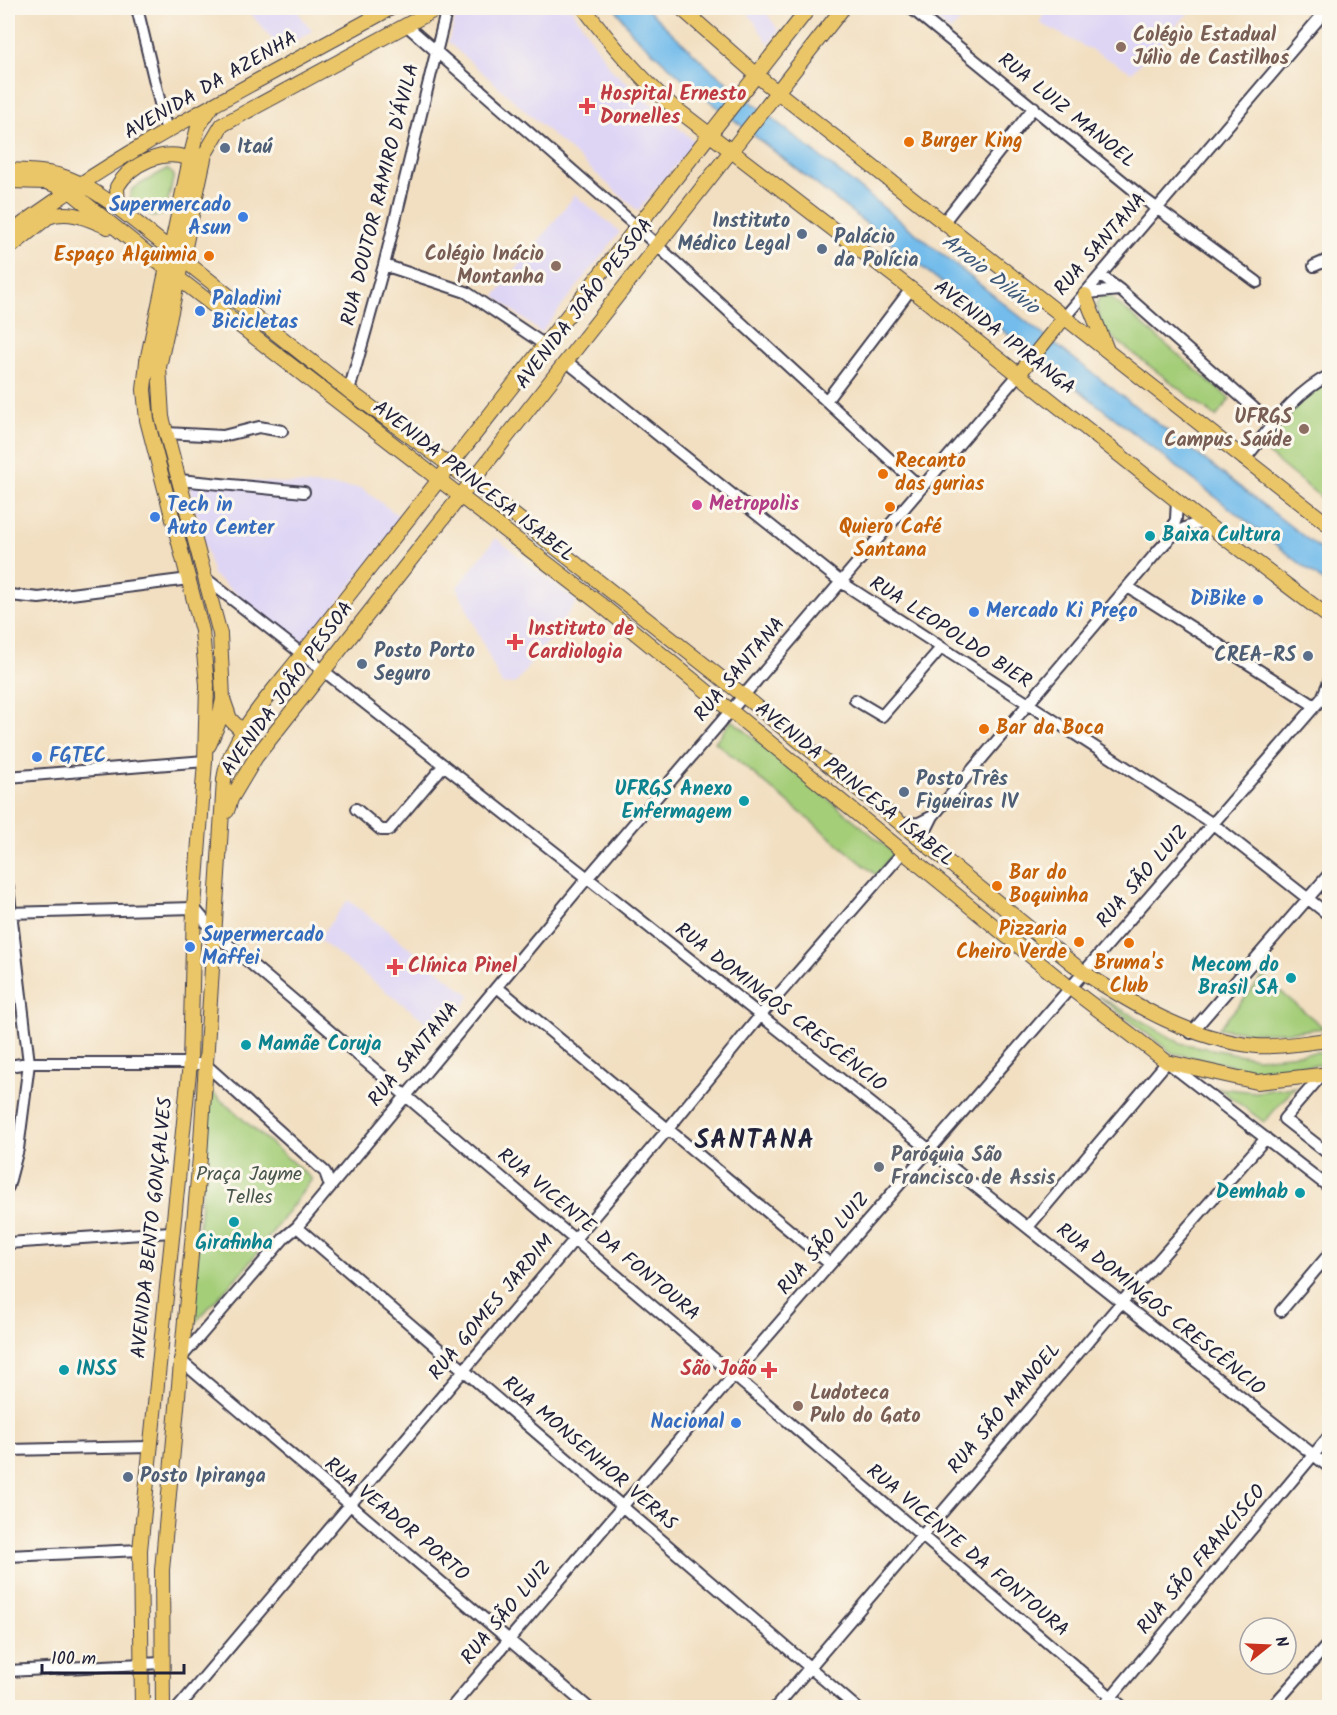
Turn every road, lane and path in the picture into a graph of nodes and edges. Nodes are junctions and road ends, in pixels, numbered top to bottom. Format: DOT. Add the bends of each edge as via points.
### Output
graph roads {
  1 [pos="137,8"];
  2 [pos="389,8"];
  3 [pos="438,8"];
  4 [pos="447,8"];
  5 [pos="584,8"];
  6 [pos="681,8"];
  7 [pos="809,8"];
  8 [pos="843,8"];
  9 [pos="911,8"];
  10 [pos="1328,8"];
  11 [pos="406,25"];
  12 [pos="435,53"];
  13 [pos="756,75"];
  14 [pos="777,91"];
  15 [pos="1034,107"];
  16 [pos="211,108"];
  17 [pos="222,125"];
  18 [pos="167,132"];
  19 [pos="710,135"];
  20 [pos="730,151"];
  21 [pos="189,159"];
  22 [pos="8,170"];
  23 [pos="8,181"];
  24 [pos="84,183"];
  25 [pos="70,191"];
  26 [pos="118,208"];
  27 [pos="1158,208"];
  28 [pos="943,223"];
  29 [pos="637,227"];
  30 [pos="122,232"];
  31 [pos="8,235"];
  32 [pos="655,245"];
  33 [pos="8,249"];
  34 [pos="170,250"];
  35 [pos="182,259"];
  36 [pos="1329,259"];
  37 [pos="384,265"];
  38 [pos="1314,266"];
  39 [pos="166,268"];
  40 [pos="1101,276"];
  41 [pos="178,278"];
  42 [pos="1257,282"];
  43 [pos="911,289"];
  44 [pos="1120,290"];
  45 [pos="1086,294"];
  46 [pos="1060,323"];
  47 [pos="545,345"];
  48 [pos="1108,352"];
  49 [pos="566,361"];
  50 [pos="1019,374"];
  51 [pos="1329,375"];
  52 [pos="349,391"];
  53 [pos="825,401"];
  54 [pos="1273,426"];
  55 [pos="282,431"];
  56 [pos="166,433"];
  57 [pos="1244,460"];
  58 [pos="450,466"];
  59 [pos="179,480"];
  60 [pos="440,480"];
  61 [pos="471,481"];
  62 [pos="921,488"];
  63 [pos="304,492"];
  64 [pos="460,495"];
  65 [pos="1177,500"];
  66 [pos="1205,523"];
  67 [pos="1329,526"];
  68 [pos="1170,537"];
  69 [pos="205,578"];
  70 [pos="189,579"];
  71 [pos="841,582"];
  72 [pos="1128,587"];
  73 [pos="10,595"];
  74 [pos="1329,618"];
  75 [pos="940,648"];
  76 [pos="303,653"];
  77 [pos="324,670"];
  78 [pos="1329,679"];
  79 [pos="744,696"];
  80 [pos="223,699"];
  81 [pos="1322,699"];
  82 [pos="855,700"];
  83 [pos="1027,705"];
  84 [pos="732,710"];
  85 [pos="243,732"];
  86 [pos="205,757"];
  87 [pos="444,765"];
  88 [pos="8,777"];
  89 [pos="356,809"];
  90 [pos="933,816"];
  91 [pos="903,824"];
  92 [pos="1213,824"];
  93 [pos="223,825"];
  94 [pos="926,844"];
  95 [pos="904,850"];
  96 [pos="1329,873"];
  97 [pos="588,878"];
  98 [pos="8,887"];
  99 [pos="1308,899"];
  100 [pos="194,908"];
  101 [pos="10,913"];
  102 [pos="1329,916"];
  103 [pos="216,934"];
  104 [pos="1083,972"];
  105 [pos="497,987"];
  106 [pos="1070,988"];
  107 [pos="760,1016"];
  108 [pos="1191,1033"];
  109 [pos="1329,1040"];
  110 [pos="1167,1062"];
  111 [pos="29,1063"];
  112 [pos="190,1063"];
  113 [pos="206,1065"];
  114 [pos="8,1066"];
  115 [pos="1325,1075"];
  116 [pos="406,1096"];
  117 [pos="668,1129"];
  118 [pos="1266,1138"];
  119 [pos="930,1149"];
  120 [pos="1329,1155"];
  121 [pos="325,1172"];
  122 [pos="340,1174"];
  123 [pos="330,1186"];
  124 [pos="8,1187"];
  125 [pos="1329,1188"];
  126 [pos="297,1227"];
  127 [pos="1028,1227"];
  128 [pos="171,1232"];
  129 [pos="574,1239"];
  130 [pos="8,1243"];
  131 [pos="1329,1253"];
  132 [pos="830,1264"];
  133 [pos="1121,1303"];
  134 [pos="1281,1311"];
  135 [pos="180,1359"];
  136 [pos="463,1369"];
  137 [pos="734,1375"];
  138 [pos="1329,1435"];
  139 [pos="150,1446"];
  140 [pos="8,1450"];
  141 [pos="1313,1455"];
  142 [pos="1329,1468"];
  143 [pos="349,1504"];
  144 [pos="622,1506"];
  145 [pos="922,1536"];
  146 [pos="140,1550"];
  147 [pos="8,1556"];
  148 [pos="509,1640"];
  149 [pos="1329,1642"];
  150 [pos="139,1663"];
  151 [pos="161,1663"];
  152 [pos="810,1667"];
  153 [pos="8,1671"];
  154 [pos="1111,1696"];
  155 [pos="142,1707"];
  156 [pos="163,1707"];
  157 [pos="178,1707"];
  158 [pos="451,1707"];
  159 [pos="589,1707"];
  160 [pos="776,1707"];
  161 [pos="857,1707"];
  162 [pos="1101,1707"];
  163 [pos="1124,1707"];
  164 [pos="1271,1707"];
  1 -- 18 [label="street"];
  2 -- 16 [label="main road, AVENIDA DA AZENHA"];
  3 -- 11 [label="main road, AVENIDA DA AZENHA"];
  4 -- 12 [label="street, RUA DOUTOR RAMIRO D'ÁVILA"];
  5 -- 19 [label="main road, AVENIDA IPIRANGA" via="646,82"];
  6 -- 13 [label="main road"];
  7 -- 13 [label="main road, AVENIDA JOÃO PESSOA"];
  8 -- 14 [label="main road, AVENIDA JOÃO PESSOA"];
  9 -- 15 [label="street, RUA LUIZ MANOEL"];
  10 -- 27 [label="street, RUA SANTANA"];
  11 -- 12 [label="street"];
  11 -- 17 [label="main road, AVENIDA DA AZENHA"];
  12 -- 29 [label="street"];
  12 -- 37 [label="street, RUA DOUTOR RAMIRO D'ÁVILA"];
  13 -- 14 [label="main road"];
  13 -- 19 [label="main road, AVENIDA JOÃO PESSOA"];
  14 -- 20 [label="main road, AVENIDA JOÃO PESSOA"];
  14 -- 28 [label="main road"];
  15 -- 27 [label="street, RUA LUIZ MANOEL"];
  15 -- 28 [label="street"];
  16 -- 18 [label="main road, AVENIDA DA AZENHA"];
  16 -- 21 [label="main road, AVENIDA BENTO GONÇALVES" via="198,127"];
  17 -- 35 [label="main road, AVENIDA BENTO GONÇALVES" via="205,154"];
  18 -- 24 [label="main road, AVENIDA DA AZENHA"];
  19 -- 20 [label="main road, AVENIDA IPIRANGA"];
  19 -- 29 [label="main road, AVENIDA JOÃO PESSOA"];
  20 -- 32 [label="main road, AVENIDA JOÃO PESSOA"];
  20 -- 43 [label="main road, AVENIDA IPIRANGA"];
  21 -- 26 [label="main road" via="166,154 131,172 117,187"];
  21 -- 34 [label="main road, AVENIDA BENTO GONÇALVES"];
  22 -- 24 [label="main road" via="47,172"];
  23 -- 25 [label="main road" via="47,182"];
  24 -- 25 [label="main road, AVENIDA DA AZENHA"];
  24 -- 26 [label="main road, AVENIDA PRINCESA ISABEL"];
  25 -- 30 [label="main road, AVENIDA PRINCESA ISABEL"];
  25 -- 31 [label="main road, AVENIDA DA AZENHA"];
  26 -- 34 [label="main road, AVENIDA PRINCESA ISABEL"];
  27 -- 40 [label="street, RUA SANTANA"];
  27 -- 42 [label="street, RUA LUIZ MANOEL"];
  28 -- 46 [label="main road"];
  29 -- 32 [label="street"];
  29 -- 47 [label="main road, AVENIDA JOÃO PESSOA"];
  30 -- 33 [label="main road" via="73,214 57,214"];
  30 -- 39 [label="main road, AVENIDA PRINCESA ISABEL"];
  32 -- 49 [label="main road, AVENIDA JOÃO PESSOA"];
  32 -- 53 [label="street"];
  34 -- 35 [label="main road, AVENIDA PRINCESA ISABEL"];
  34 -- 39 [label="main road, AVENIDA BENTO GONÇALVES"];
  35 -- 41 [label="main road, AVENIDA BENTO GONÇALVES"];
  35 -- 52 [label="main road, AVENIDA PRINCESA ISABEL"];
  36 -- 38 [label="street"];
  37 -- 47 [label="street" via="466,292"];
  37 -- 52 [label="street, RUA DOUTOR RAMIRO D'ÁVILA"];
  39 -- 41 [label="main road, AVENIDA PRINCESA ISABEL"];
  39 -- 70 [label="main road, AVENIDA BENTO GONÇALVES" via="144,390 147,420"];
  40 -- 44 [label="street"];
  40 -- 45 [label="street, RUA SANTANA"];
  41 -- 56 [label="main road, AVENIDA BENTO GONÇALVES" via="159,367"];
  41 -- 60 [label="main road, AVENIDA PRINCESA ISABEL"];
  43 -- 50 [label="main road, AVENIDA IPIRANGA"];
  43 -- 53 [label="street"];
  44 -- 45 [label="street"];
  44 -- 54 [label="street"];
  45 -- 46 [label="street, RUA SANTANA"];
  45 -- 48 [label="main road"];
  46 -- 48 [label="main road"];
  46 -- 50 [label="main road, RUA SANTANA"];
  47 -- 58 [label="main road, AVENIDA JOÃO PESSOA"];
  48 -- 57 [label="main road"];
  49 -- 61 [label="main road, AVENIDA JOÃO PESSOA"];
  49 -- 71 [label="street, RUA LEOPOLDO BIER"];
  50 -- 62 [label="street, RUA SANTANA"];
  50 -- 65 [label="main road, AVENIDA IPIRANGA"];
  51 -- 54 [label="street" via="1290,404"];
  52 -- 58 [label="main road, AVENIDA PRINCESA ISABEL"];
  53 -- 62 [label="street"];
  54 -- 57 [label="street"];
  55 -- 56 [label="street" via="259,427 223,436"];
  56 -- 59 [label="main road, AVENIDA BENTO GONÇALVES"];
  57 -- 67 [label="main road"];
  58 -- 60 [label="main road, AVENIDA JOÃO PESSOA"];
  58 -- 61 [label="main road, AVENIDA PRINCESA ISABEL"];
  59 -- 63 [label="street"];
  59 -- 69 [label="main road, AVENIDA BENTO GONÇALVES"];
  60 -- 64 [label="main road, AVENIDA PRINCESA ISABEL"];
  60 -- 76 [label="main road, AVENIDA JOÃO PESSOA"];
  61 -- 64 [label="main road, AVENIDA JOÃO PESSOA"];
  61 -- 79 [label="main road, AVENIDA PRINCESA ISABEL"];
  62 -- 71 [label="street, RUA SANTANA"];
  64 -- 77 [label="main road, AVENIDA JOÃO PESSOA"];
  64 -- 84 [label="main road, AVENIDA PRINCESA ISABEL"];
  65 -- 66 [label="main road, AVENIDA IPIRANGA"];
  65 -- 68 [label="street"];
  66 -- 68 [label="street" via="1186,526"];
  66 -- 74 [label="main road, AVENIDA IPIRANGA"];
  68 -- 72 [label="street"];
  69 -- 76 [label="street, RUA DOMINGOS CRESCÊNCIO"];
  69 -- 80 [label="main road, AVENIDA BENTO GONÇALVES" via="220,634"];
  70 -- 73 [label="street" via="39,598"];
  70 -- 86 [label="main road, AVENIDA BENTO GONÇALVES" via="203,642 207,685"];
  71 -- 75 [label="street, RUA LEOPOLDO BIER"];
  71 -- 79 [label="street, RUA SANTANA"];
  72 -- 81 [label="street"];
  72 -- 83 [label="street"];
  75 -- 82 [label="street" via="882,716"];
  75 -- 83 [label="street, RUA LEOPOLDO BIER"];
  76 -- 77 [label="street, RUA DOMINGOS CRESCÊNCIO"];
  76 -- 85 [label="main road, AVENIDA JOÃO PESSOA"];
  77 -- 87 [label="street, RUA DOMINGOS CRESCÊNCIO"];
  77 -- 93 [label="main road, AVENIDA JOÃO PESSOA" via="256,757 231,799"];
  78 -- 81 [label="street, RUA SÃO LUIZ"];
  79 -- 84 [label="street, RUA SANTANA"];
  79 -- 91 [label="main road, AVENIDA PRINCESA ISABEL"];
  80 -- 85 [label="main road" via="230,719"];
  80 -- 86 [label="main road, AVENIDA BENTO GONÇALVES"];
  81 -- 92 [label="street, RUA SÃO LUIZ"];
  83 -- 90 [label="street"];
  83 -- 92 [label="street, RUA LEOPOLDO BIER"];
  84 -- 95 [label="main road, AVENIDA PRINCESA ISABEL"];
  84 -- 97 [label="street, RUA SANTANA"];
  85 -- 93 [label="main road, AVENIDA JOÃO PESSOA" via="225,769"];
  86 -- 88 [label="street"];
  86 -- 100 [label="main road, AVENIDA BENTO GONÇALVES"];
  87 -- 89 [label="street" via="389,830 381,830"];
  87 -- 97 [label="street, RUA DOMINGOS CRESCÊNCIO"];
  90 -- 91 [label="street" via="919,823"];
  90 -- 94 [label="street" via="926,830"];
  91 -- 94 [label="main road, AVENIDA PRINCESA ISABEL"];
  92 -- 99 [label="street, RUA LEOPOLDO BIER"];
  92 -- 104 [label="street, RUA SÃO LUIZ"];
  93 -- 103 [label="main road, AVENIDA BENTO GONÇALVES"];
  94 -- 104 [label="main road, AVENIDA PRINCESA ISABEL"];
  95 -- 106 [label="main road, AVENIDA PRINCESA ISABEL"];
  95 -- 107 [label="street, RUA GOMES JARDIM"];
  96 -- 99 [label="street"];
  97 -- 105 [label="street, RUA SANTANA"];
  97 -- 107 [label="street, RUA DOMINGOS CRESCÊNCIO"];
  98 -- 101 [label="street"];
  99 -- 102 [label="street, RUA LEOPOLDO BIER"];
  99 -- 108 [label="street"];
  100 -- 101 [label="street"];
  100 -- 103 [label="street, RUA VICENTE DA FONTOURA"];
  100 -- 112 [label="main road, AVENIDA BENTO GONÇALVES"];
  101 -- 111 [label="street"];
  103 -- 113 [label="main road, AVENIDA BENTO GONÇALVES"];
  103 -- 116 [label="street, RUA VICENTE DA FONTOURA"];
  104 -- 106 [label="street, RUA SÃO LUIZ"];
  104 -- 108 [label="main road, AVENIDA PRINCESA ISABEL" via="1124,999"];
  105 -- 116 [label="street, RUA SANTANA"];
  105 -- 117 [label="street"];
  106 -- 110 [label="main road, AVENIDA PRINCESA ISABEL"];
  106 -- 119 [label="street, RUA SÃO LUIZ"];
  107 -- 117 [label="street, RUA GOMES JARDIM"];
  107 -- 119 [label="street, RUA DOMINGOS CRESCÊNCIO"];
  108 -- 109 [label="main road" via="1257,1046"];
  110 -- 115 [label="main road" via="1257,1082"];
  110 -- 118 [label="street, AVENIDA PRINCESA ISABEL"];
  110 -- 127 [label="street"];
  111 -- 112 [label="street"];
  111 -- 114 [label="street"];
  111 -- 124 [label="street" via="18,1149"];
  112 -- 113 [label="street"];
  112 -- 128 [label="main road, AVENIDA BENTO GONÇALVES"];
  113 -- 121 [label="street"];
  113 -- 135 [label="main road, AVENIDA BENTO GONÇALVES"];
  115 -- 120 [label="street" via="1284,1119"];
  116 -- 122 [label="street, RUA SANTANA"];
  116 -- 129 [label="street, RUA VICENTE DA FONTOURA"];
  117 -- 129 [label="street, RUA GOMES JARDIM"];
  117 -- 132 [label="street"];
  118 -- 125 [label="street, AVENIDA PRINCESA ISABEL"];
  118 -- 133 [label="street, RUA SÃO MANOEL"];
  119 -- 127 [label="street, RUA DOMINGOS CRESCÊNCIO"];
  119 -- 132 [label="street, RUA SÃO LUIZ"];
  121 -- 122 [label="street"];
  121 -- 123 [label="street"];
  122 -- 123 [label="street, RUA SANTANA"];
  123 -- 126 [label="street, RUA SANTANA"];
  126 -- 135 [label="street, RUA SANTANA"];
  126 -- 136 [label="street, RUA MONSENHOR VERAS"];
  127 -- 133 [label="street, RUA DOMINGOS CRESCÊNCIO"];
  128 -- 130 [label="street"];
  128 -- 139 [label="main road, AVENIDA BENTO GONÇALVES"];
  129 -- 136 [label="street, RUA GOMES JARDIM"];
  129 -- 137 [label="street, RUA VICENTE DA FONTOURA"];
  131 -- 134 [label="street"];
  132 -- 137 [label="street, RUA SÃO LUIZ"];
  133 -- 141 [label="street, RUA DOMINGOS CRESCÊNCIO"];
  133 -- 145 [label="street, RUA SÃO MANOEL"];
  135 -- 143 [label="street, RUA VEADOR PORTO"];
  135 -- 151 [label="main road, AVENIDA BENTO GONÇALVES" via="162,1570"];
  136 -- 143 [label="street, RUA GOMES JARDIM"];
  136 -- 144 [label="street, RUA MONSENHOR VERAS"];
  137 -- 144 [label="street, RUA SÃO LUIZ"];
  137 -- 145 [label="street, RUA VICENTE DA FONTOURA"];
  138 -- 141 [label="street, RUA SÃO FRANCISCO"];
  139 -- 140 [label="street"];
  139 -- 146 [label="main road, AVENIDA BENTO GONÇALVES"];
  141 -- 142 [label="street, RUA DOMINGOS CRESCÊNCIO"];
  141 -- 154 [label="street, RUA SÃO FRANCISCO"];
  143 -- 148 [label="street, RUA VEADOR PORTO"];
  143 -- 157 [label="street, RUA GOMES JARDIM"];
  144 -- 148 [label="street, RUA SÃO LUIZ"];
  144 -- 152 [label="street, RUA MONSENHOR VERAS"];
  145 -- 152 [label="street, RUA SÃO MANOEL"];
  145 -- 154 [label="street, RUA VICENTE DA FONTOURA"];
  146 -- 147 [label="street"];
  146 -- 150 [label="main road, AVENIDA BENTO GONÇALVES"];
  148 -- 158 [label="street, RUA SÃO LUIZ"];
  148 -- 159 [label="street, RUA VEADOR PORTO"];
  149 -- 164 [label="street"];
  150 -- 151 [label="street"];
  150 -- 153 [label="street"];
  150 -- 155 [label="main road, AVENIDA BENTO GONÇALVES"];
  151 -- 156 [label="main road, AVENIDA BENTO GONÇALVES"];
  152 -- 160 [label="street, RUA SÃO MANOEL"];
  152 -- 161 [label="street, RUA MONSENHOR VERAS"];
  154 -- 162 [label="street, RUA SÃO FRANCISCO"];
  154 -- 163 [label="street, RUA VICENTE DA FONTOURA"];
}
